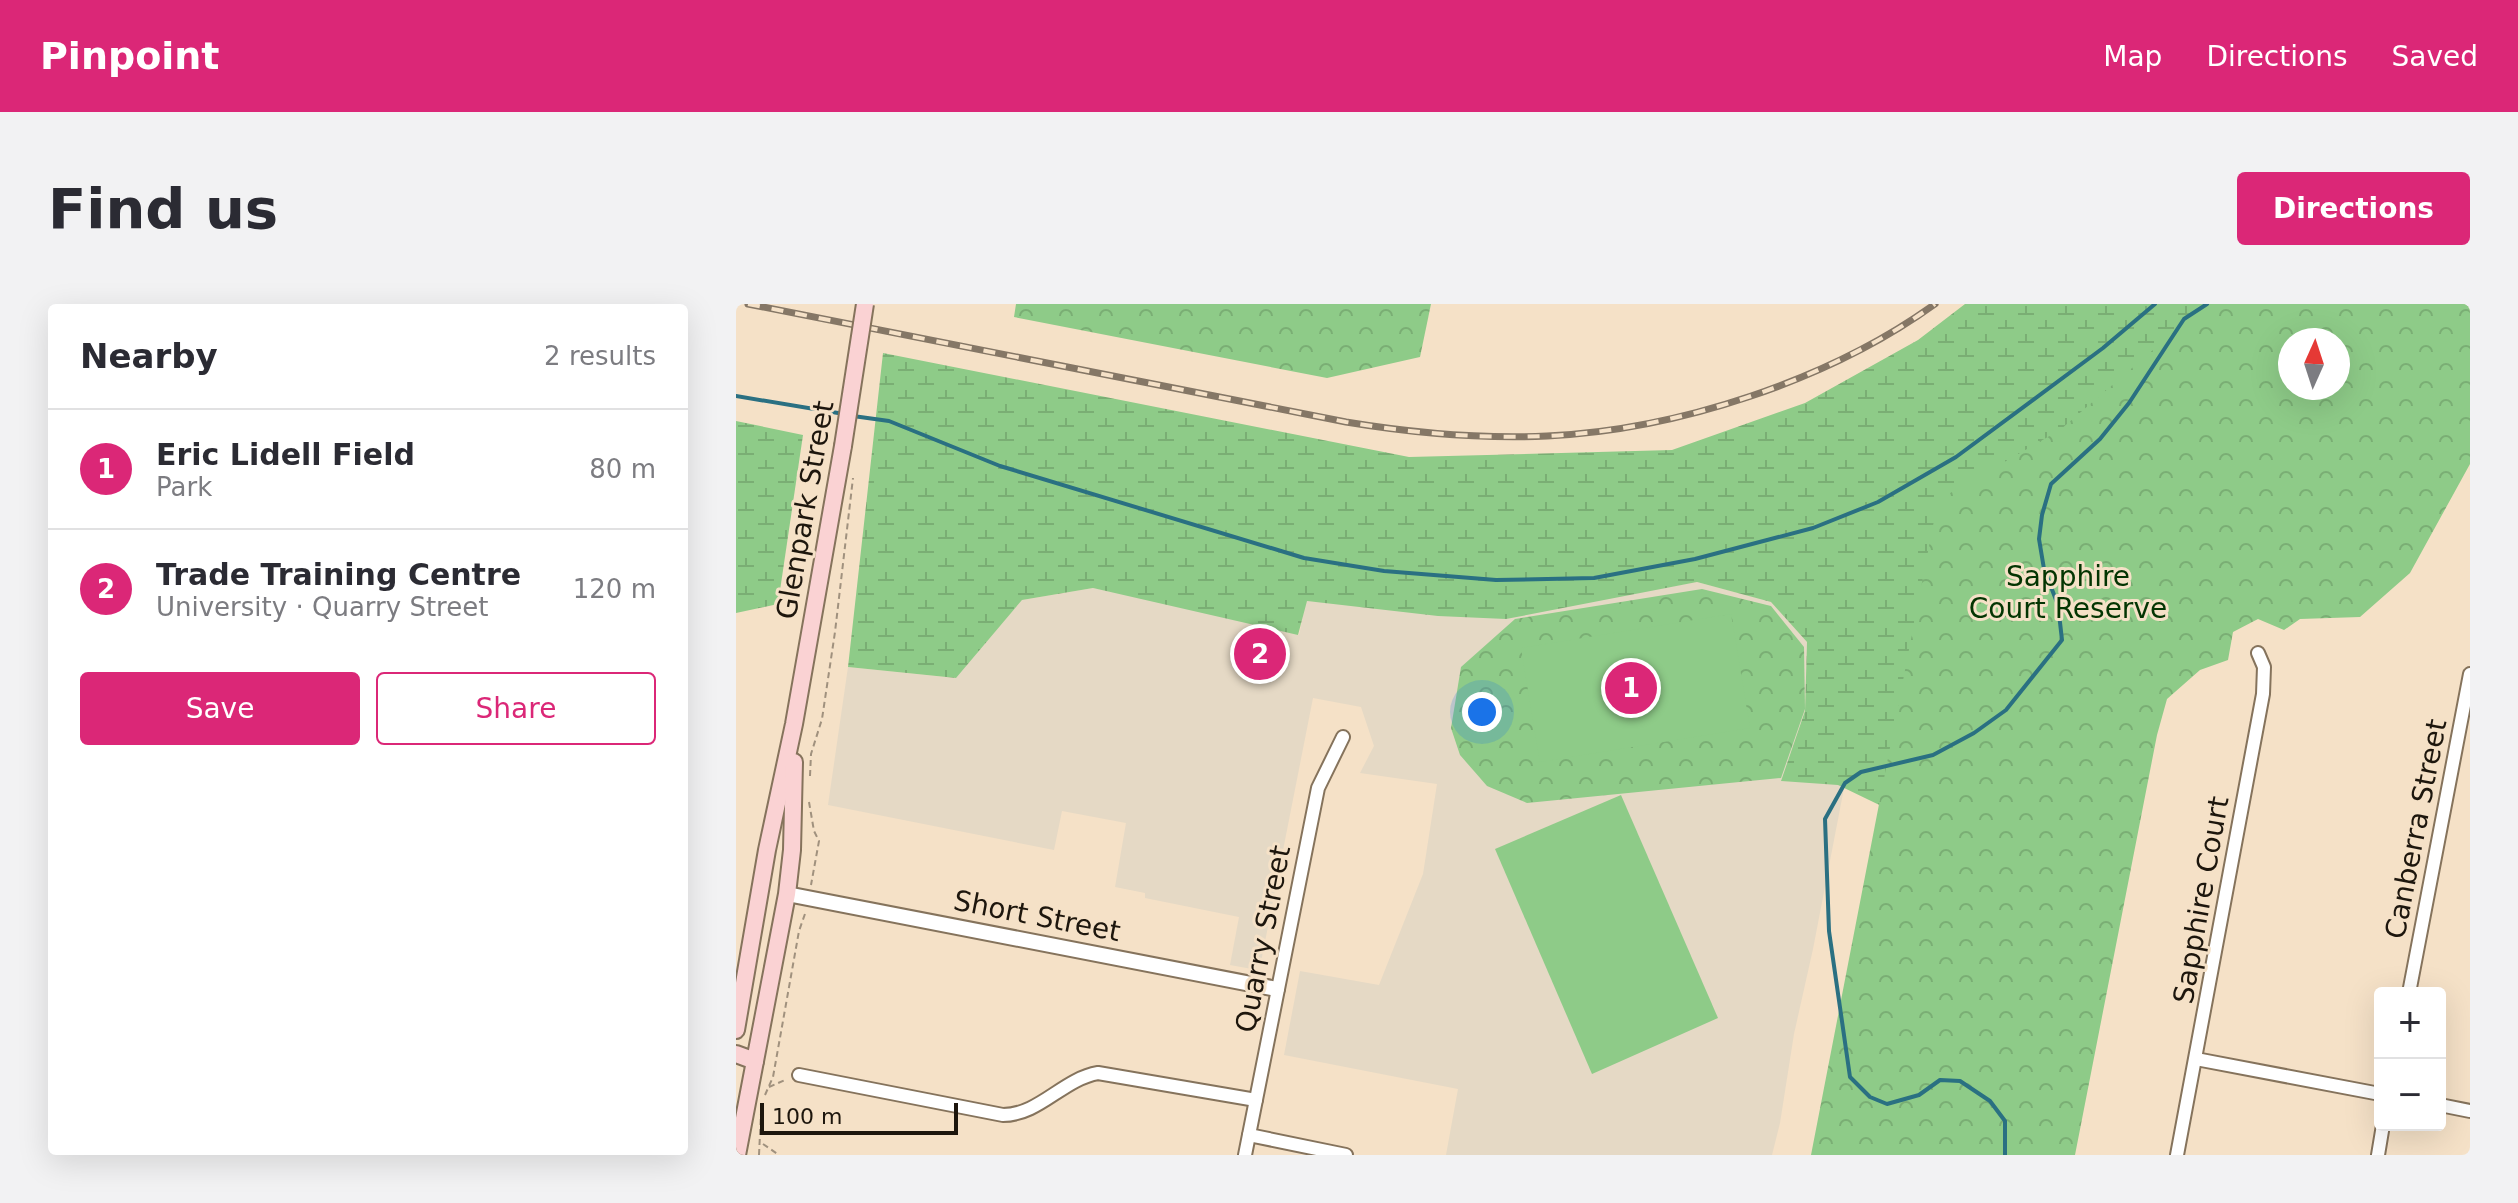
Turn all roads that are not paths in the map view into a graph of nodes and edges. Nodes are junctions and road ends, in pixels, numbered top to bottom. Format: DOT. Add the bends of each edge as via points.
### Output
graph roads {
  1 [pos="865,304"];
  2 [pos="2258,653"];
  3 [pos="2470,674"];
  4 [pos="794,724"];
  5 [pos="1343,737"];
  6 [pos="760,889"];
  7 [pos="787,894"];
  8 [pos="2410,987"];
  9 [pos="1277,989"];
  10 [pos="738,1012"];
  11 [pos="736,1030"];
  12 [pos="736,1054"];
  13 [pos="2196,1059"];
  14 [pos="736,1061"];
  15 [pos="755,1061"];
  16 [pos="799,1075"];
  17 [pos="2374,1093"];
  18 [pos="1256,1100"];
  19 [pos="2446,1106"];
  20 [pos="2470,1111"];
  21 [pos="2382,1131"];
  22 [pos="1249,1135"];
  23 [pos="737,1155"];
  24 [pos="1245,1155"];
  25 [pos="1346,1155"];
  26 [pos="2177,1155"];
  27 [pos="2378,1155"];
  1 -- 4 [label="main road, Glenpark Street, bridge"];
  2 -- 13 [label="street, Sapphire Court" via="2264,667 2263,694"];
  3 -- 8 [label="street, Canberra Street"];
  4 -- 6 [label="main road, Glenpark Street"];
  4 -- 7 [label="main road, Glenpark Street"];
  5 -- 9 [label="street, Quarry Street" via="1318,788"];
  6 -- 7 [label="main road"];
  6 -- 10 [label="main road, Glenpark Street"];
  7 -- 9 [label="street, Short Street"];
  7 -- 15 [label="main road, Glenpark Street"];
  9 -- 18 [label="street, Quarry Street"];
  10 -- 11 [label="main road, Glenpark Street"];
  12 -- 15 [label="main road"];
  13 -- 17 [label="street"];
  13 -- 26 [label="street, Sapphire Court"];
  14 -- 15 [label="main road"];
  15 -- 23 [label="main road, Glenpark Street"];
  16 -- 18 [label="street" via="1003,1115 1023,1112 1075,1080 1098,1073"];
  18 -- 22 [label="street, Quarry Street"];
  19 -- 20 [label="street"];
  21 -- 27 [label="street"];
  22 -- 24 [label="street, Quarry Street"];
  22 -- 25 [label="street"];
}
